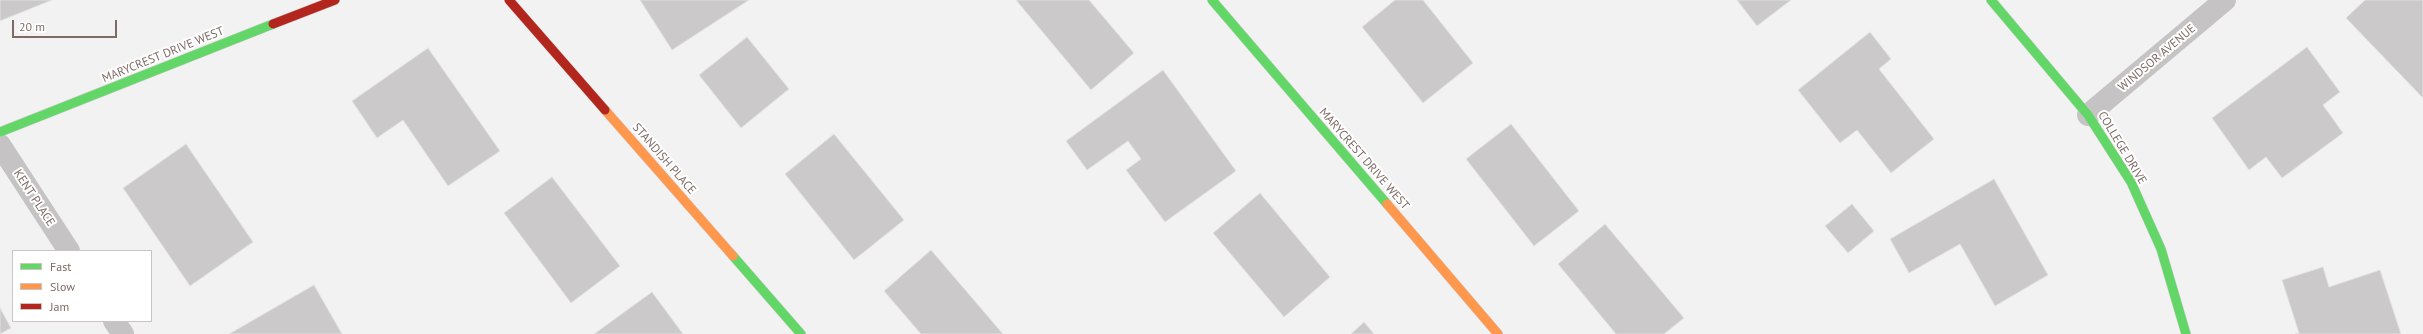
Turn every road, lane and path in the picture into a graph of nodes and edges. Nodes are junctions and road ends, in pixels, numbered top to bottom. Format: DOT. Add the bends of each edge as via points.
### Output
graph roads {
  1 [pos="335,0"];
  2 [pos="509,0"];
  3 [pos="1212,0"];
  4 [pos="1991,0"];
  5 [pos="2225,0"];
  6 [pos="2088,115"];
  7 [pos="0,132"];
  8 [pos="0,145"];
  9 [pos="68,250"];
  10 [pos="115,322"];
  11 [pos="123,334"];
  12 [pos="801,334"];
  13 [pos="1498,334"];
  14 [pos="2186,334"];
  1 -- 7 [label="street, MARYCREST DRIVE WEST"];
  2 -- 12 [label="street, STANDISH PLACE"];
  3 -- 13 [label="street, MARYCREST DRIVE WEST"];
  4 -- 6 [label="street, COLLEGE DRIVE"];
  5 -- 6 [label="street, WINDSOR AVENUE"];
  6 -- 14 [label="street, COLLEGE DRIVE" via="2131,182 2161,249"];
  8 -- 9 [label="street, KENT PLACE"];
  10 -- 11 [label="street"];
}
